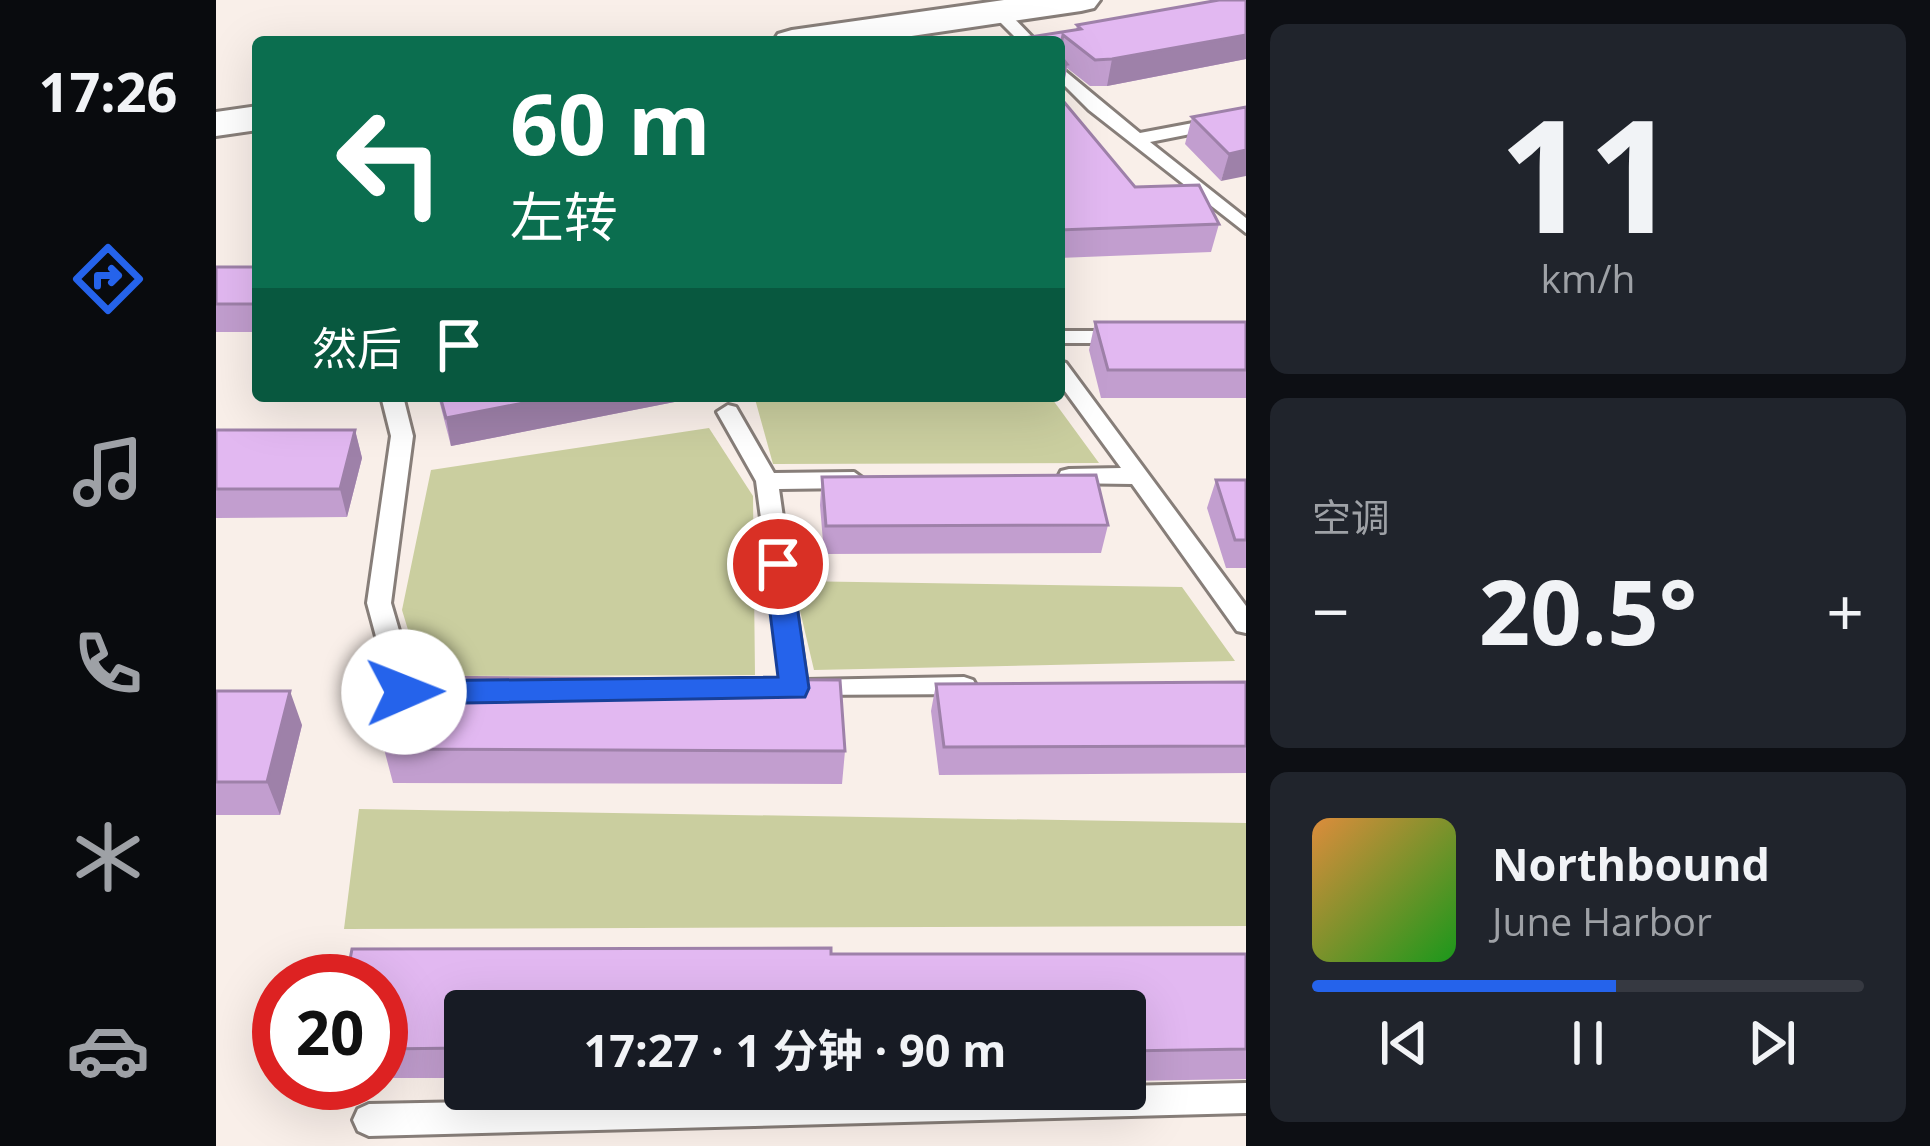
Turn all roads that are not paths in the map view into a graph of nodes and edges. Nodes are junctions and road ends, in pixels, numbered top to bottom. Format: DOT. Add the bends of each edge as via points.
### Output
graph roads {
  1 [pos="1082,0"];
  2 [pos="999,12"];
  3 [pos="840,36"];
  4 [pos="1023,36"];
  5 [pos="1065,76"];
  6 [pos="1246,118"];
  7 [pos="252,119"];
  8 [pos="216,124"];
  9 [pos="1136,139"];
  10 [pos="1246,227"];
  11 [pos="1153,336"];
  12 [pos="1065,338"];
  13 [pos="1065,376"];
  14 [pos="394,402"];
  15 [pos="728,412"];
  16 [pos="1138,476"];
  17 [pos="1045,477"];
  18 [pos="883,479"];
  19 [pos="767,481"];
  20 [pos="1246,624"];
  21 [pos="985,687"];
  22 [pos="450,692"];
  23 [pos="1246,1098"];
  24 [pos="370,1120"];
  1 -- 2 [label="street"];
  2 -- 3 [label="street"];
  2 -- 4 [label="lane"];
  5 -- 9 [label="lane"];
  6 -- 9 [label="lane"];
  7 -- 8 [label="street"];
  9 -- 10 [label="lane"];
  11 -- 12 [label="lane"];
  13 -- 16 [label="lane"];
  14 -- 22 [label="lane" via="402,436 379,603 404,692"];
  15 -- 19 [label="lane"];
  16 -- 17 [label="lane"];
  16 -- 20 [label="lane"];
  18 -- 19 [label="lane"];
  19 -- 21 [label="lane" via="783,689"];
  23 -- 24 [label="lane"];
}
